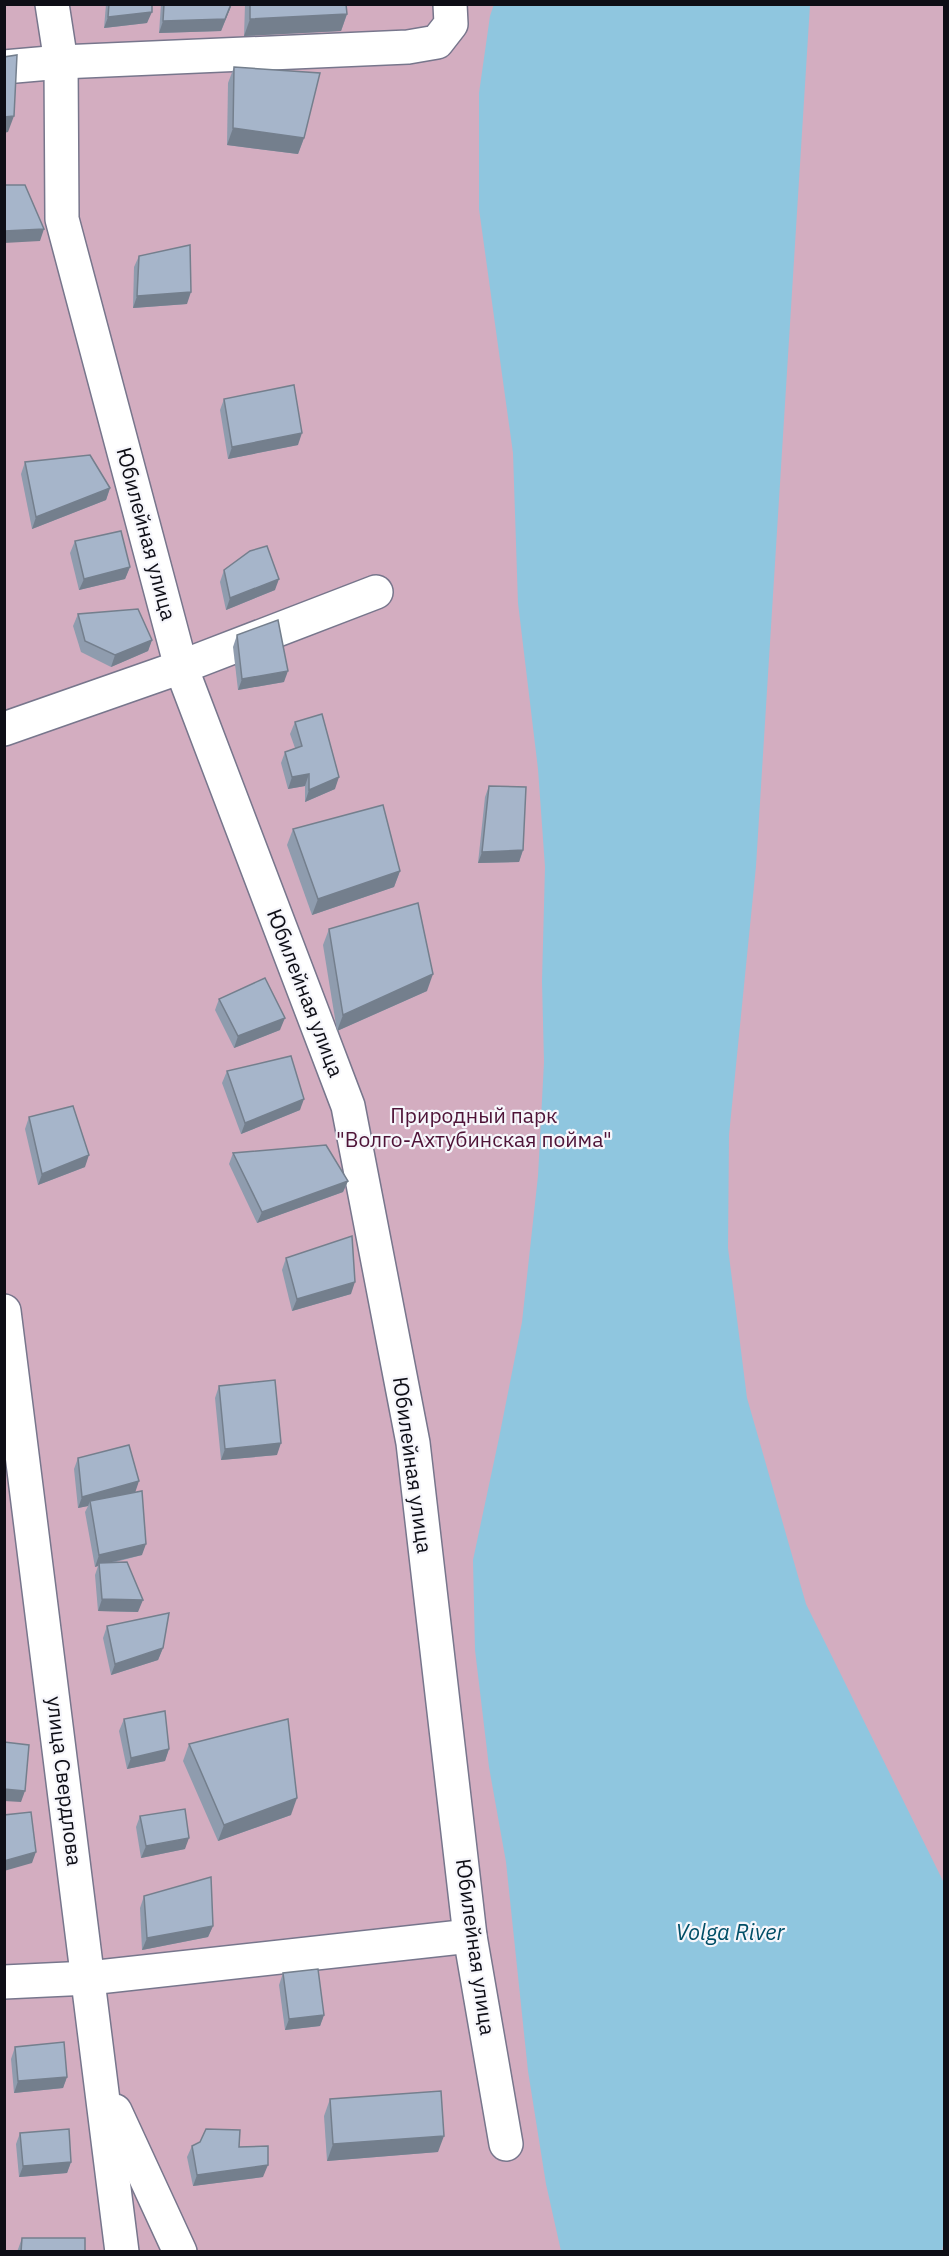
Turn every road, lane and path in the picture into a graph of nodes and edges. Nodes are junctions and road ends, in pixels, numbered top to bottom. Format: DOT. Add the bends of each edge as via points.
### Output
graph roads {
  1 [pos="52,4"];
  2 [pos="450,4"];
  3 [pos="61,62"];
  4 [pos="4,67"];
  5 [pos="376,592"];
  6 [pos="181,667"];
  7 [pos="4,729"];
  8 [pos="4,1311"];
  9 [pos="470,1936"];
  10 [pos="89,1978"];
  11 [pos="4,1982"];
  12 [pos="102,2083"];
  13 [pos="506,2144"];
  14 [pos="122,2252"];
  15 [pos="180,2252"];
  1 -- 3 [label="street, Юбилейная улица"];
  2 -- 3 [label="street" via="451,24 437,42 408,47"];
  3 -- 4 [label="street"];
  3 -- 6 [label="street, Юбилейная улица" via="62,219"];
  5 -- 6 [label="street"];
  6 -- 7 [label="street"];
  6 -- 9 [label="street, Юбилейная улица" via="348,1106 413,1443"];
  8 -- 10 [label="street, улица Свердлова"];
  9 -- 10 [label="street"];
  9 -- 13 [label="street, Юбилейная улица"];
  10 -- 11 [label="street"];
  10 -- 12 [label="street, улица Свердлова"];
  12 -- 14 [label="street, улица Свердлова"];
  12 -- 15 [label="street"];
}
